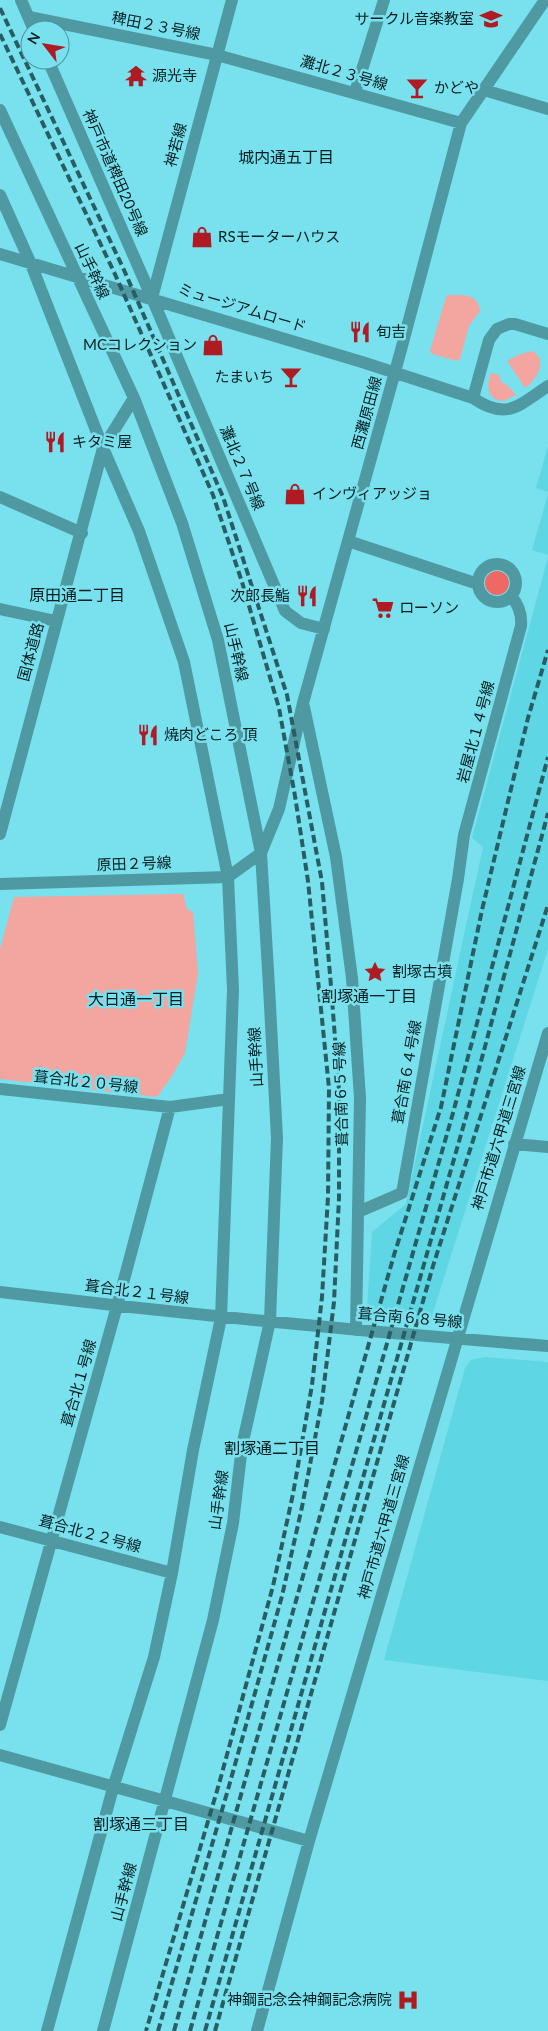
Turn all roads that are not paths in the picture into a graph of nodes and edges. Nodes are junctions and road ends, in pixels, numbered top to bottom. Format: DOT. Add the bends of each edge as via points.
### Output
graph roads {
  1 [pos="21,0"];
  2 [pos="232,0"];
  3 [pos="384,0"];
  4 [pos="545,0"];
  5 [pos="29,18"];
  6 [pos="217,55"];
  7 [pos="52,70"];
  8 [pos="484,90"];
  9 [pos="355,92"];
  10 [pos="0,110"];
  11 [pos="548,110"];
  12 [pos="461,123"];
  13 [pos="0,195"];
  14 [pos="0,254"];
  15 [pos="32,264"];
  16 [pos="77,278"];
  17 [pos="152,298"];
  18 [pos="548,334"];
  19 [pos="394,373"];
  20 [pos="548,386"];
  21 [pos="134,398"];
  22 [pos="473,398"];
  23 [pos="103,448"];
  24 [pos="0,496"];
  25 [pos="82,533"];
  26 [pos="348,541"];
  27 [pos="478,584"];
  28 [pos="511,596"];
  29 [pos="0,608"];
  30 [pos="56,621"];
  31 [pos="324,629"];
  32 [pos="303,703"];
  33 [pos="0,834"];
  34 [pos="261,853"];
  35 [pos="228,877"];
  36 [pos="458,879"];
  37 [pos="0,884"];
  38 [pos="548,1033"];
  39 [pos="0,1089"];
  40 [pos="229,1099"];
  41 [pos="170,1107"];
  42 [pos="514,1144"];
  43 [pos="548,1147"];
  44 [pos="358,1212"];
  45 [pos="0,1294"];
  46 [pos="117,1306"];
  47 [pos="221,1318"];
  48 [pos="270,1321"];
  49 [pos="356,1330"];
  50 [pos="456,1339"];
  51 [pos="548,1346"];
  52 [pos="0,1526"];
  53 [pos="51,1542"];
  54 [pos="172,1573"];
  55 [pos="0,1725"];
  56 [pos="0,1755"];
  57 [pos="113,1788"];
  58 [pos="165,1802"];
  59 [pos="309,1841"];
  60 [pos="47,2031"];
  61 [pos="103,2031"];
  62 [pos="256,2031"];
  1 -- 5 [label="street"];
  2 -- 6 [label="street, 神若線"];
  3 -- 9 [label="street"];
  4 -- 8 [label="street, 西灘原田線"];
  5 -- 6 [label="street, 稗田２３号線"];
  6 -- 9 [label="street, 灘北２３号線"];
  6 -- 17 [label="street, 神若線"];
  7 -- 17 [label="street, 神戸市道稗田20号線"];
  8 -- 11 [label="street"];
  8 -- 12 [label="street, 西灘原田線"];
  9 -- 12 [label="street, 灘北２３号線"];
  10 -- 16 [label="street, 山手幹線"];
  12 -- 19 [label="street, 西灘原田線"];
  13 -- 15 [label="street, 山手幹線"];
  14 -- 15 [label="street, ミュージアムロード"];
  15 -- 16 [label="street, ミュージアムロード"];
  15 -- 23 [label="street, 山手幹線"];
  16 -- 17 [label="street, ミュージアムロード"];
  16 -- 21 [label="street, 山手幹線"];
  17 -- 19 [label="street, ミュージアムロード"];
  17 -- 31 [label="street, 灘北２７号線" via="285,611 301,623"];
  18 -- 22 [label="street" via="515,324 497,329 489,340"];
  19 -- 22 [label="street, ミュージアムロード"];
  19 -- 26 [label="street, 西灘原田線"];
  20 -- 22 [label="street, ミュージアムロード" via="510,410 486,407"];
  21 -- 23 [label="street, 国体道路"];
  21 -- 34 [label="street, 山手幹線" via="182,523 218,640"];
  23 -- 25 [label="street, 国体道路"];
  23 -- 35 [label="street, 山手幹線" via="140,530 184,662"];
  24 -- 25 [label="street"];
  25 -- 30 [label="street, 国体道路"];
  26 -- 27 [label="street"];
  26 -- 31 [label="street, 西灘原田線"];
  27 -- 28 [label="street" via="490,601 501,602"];
  27 -- 28 [label="street" via="481,573 487,568 497,564 504,566 513,572 516,580"];
  28 -- 36 [label="street, 岩屋北１４号線" via="521,613 521,626 464,835"];
  29 -- 30 [label="street"];
  30 -- 33 [label="street, 国体道路"];
  31 -- 32 [label="street, 西灘原田線"];
  32 -- 34 [label="street, 西灘原田線" via="279,809"];
  32 -- 44 [label="street, 葺合南６５号線" via="336,858 352,978 360,1098"];
  34 -- 35 [label="street"];
  34 -- 48 [label="street, 山手幹線" via="277,1138"];
  35 -- 37 [label="street, 原田２号線"];
  35 -- 40 [label="street, 山手幹線" via="233,990"];
  36 -- 44 [label="street, 葺合南６４号線" via="402,1193"];
  38 -- 42 [label="street, 神戸市道六甲道三宮線"];
  39 -- 41 [label="street, 葺合北２０号線"];
  40 -- 41 [label="street"];
  40 -- 47 [label="street, 山手幹線"];
  41 -- 46 [label="street, 葺合北１号線"];
  42 -- 43 [label="street"];
  42 -- 50 [label="street, 神戸市道六甲道三宮線"];
  44 -- 49 [label="street, 葺合南６５号線"];
  45 -- 46 [label="street, 葺合北２１号線"];
  46 -- 47 [label="street, 葺合北２１号線"];
  46 -- 53 [label="street, 葺合北１号線"];
  47 -- 48 [label="street, 葺合北２１号線"];
  47 -- 54 [label="street, 山手幹線" via="193,1450"];
  48 -- 49 [label="street, 葺合南６８号線"];
  48 -- 58 [label="street, 山手幹線" via="242,1446 233,1523 212,1620"];
  49 -- 50 [label="street, 葺合南６８号線"];
  50 -- 51 [label="street, 葺合南６８号線"];
  50 -- 59 [label="street, 神戸市道六甲道三宮線"];
  52 -- 53 [label="street, 葺合北２２号線"];
  53 -- 54 [label="street, 葺合北２２号線"];
  53 -- 55 [label="street, 葺合北１号線"];
  54 -- 57 [label="street, 山手幹線" via="154,1657"];
  56 -- 57 [label="street"];
  57 -- 58 [label="street"];
  57 -- 60 [label="street, 山手幹線"];
  58 -- 59 [label="street"];
  58 -- 61 [label="street, 山手幹線"];
  59 -- 62 [label="street, 神戸市道六甲道三宮線"];
}
